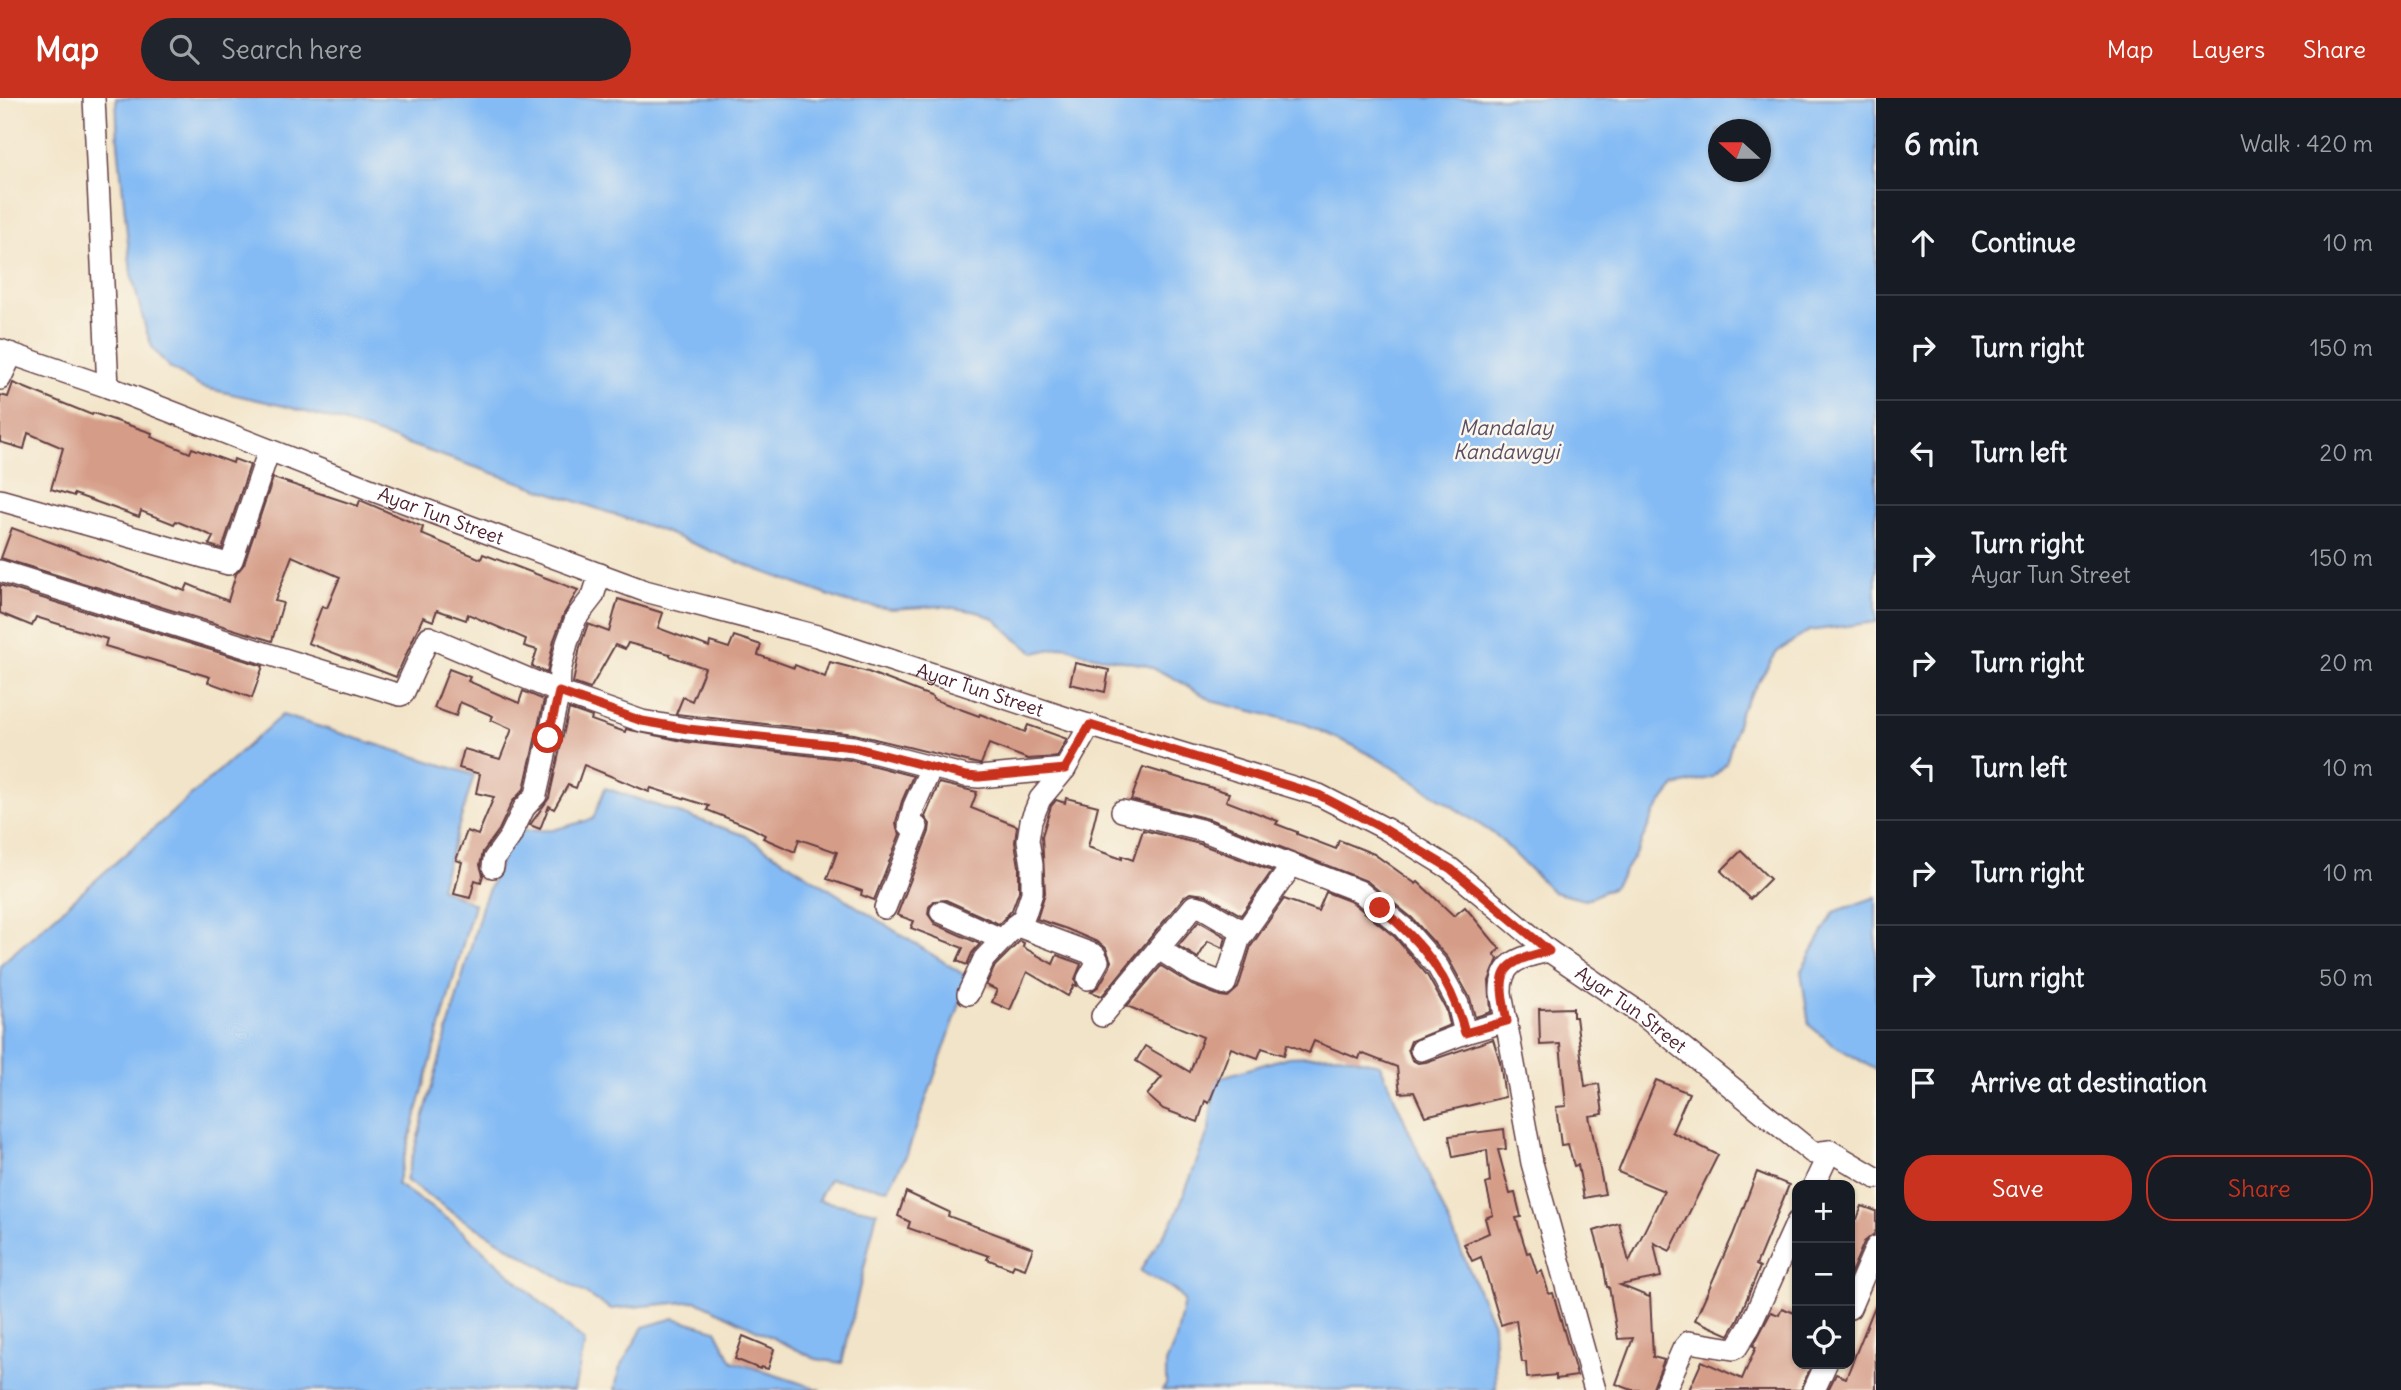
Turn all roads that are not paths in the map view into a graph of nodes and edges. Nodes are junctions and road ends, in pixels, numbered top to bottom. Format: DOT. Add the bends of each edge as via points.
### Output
graph roads {
  1 [pos="94,98"];
  2 [pos="6,352"];
  3 [pos="0,379"];
  4 [pos="108,387"];
  5 [pos="269,450"];
  6 [pos="0,500"];
  7 [pos="0,571"];
  8 [pos="600,575"];
  9 [pos="559,692"];
  10 [pos="1090,725"];
  11 [pos="931,768"];
  12 [pos="1065,769"];
  13 [pos="1122,811"];
  14 [pos="1292,865"];
  15 [pos="493,867"];
  16 [pos="886,908"];
  17 [pos="941,912"];
  18 [pos="1008,932"];
  19 [pos="1244,932"];
  20 [pos="1159,949"];
  21 [pos="1549,951"];
  22 [pos="1088,979"];
  23 [pos="968,994"];
  24 [pos="1102,1016"];
  25 [pos="1507,1021"];
  26 [pos="1465,1033"];
  27 [pos="1421,1050"];
  28 [pos="1830,1151"];
  29 [pos="1876,1178"];
  30 [pos="1816,1180"];
  31 [pos="1792,1233"];
  32 [pos="1876,1247"];
  33 [pos="1851,1306"];
  34 [pos="1824,1369"];
  35 [pos="1595,1390"];
  36 [pos="1665,1390"];
  37 [pos="1814,1390"];
  1 -- 4 [label="street"];
  2 -- 3 [label="street"];
  2 -- 4 [label="street, Ayar Tun Street"];
  4 -- 5 [label="street, Ayar Tun Street"];
  5 -- 6 [label="street" via="228,564"];
  5 -- 8 [label="street, Ayar Tun Street"];
  7 -- 9 [label="street" via="401,695 429,637"];
  8 -- 9 [label="street" via="567,643"];
  8 -- 10 [label="street, Ayar Tun Street" via="817,636"];
  9 -- 11 [label="street" via="642,721 853,747"];
  9 -- 15 [label="street" via="536,795 524,808"];
  10 -- 12 [label="street"];
  10 -- 21 [label="street, Ayar Tun Street" via="1319,795 1451,869"];
  11 -- 12 [label="street" via="979,777"];
  11 -- 16 [label="street" via="909,825 917,827"];
  12 -- 18 [label="street" via="1040,799 1031,821 1032,892 1024,917"];
  13 -- 14 [label="street" via="1204,831"];
  14 -- 19 [label="street"];
  14 -- 26 [label="street" via="1359,891 1404,928 1438,967 1458,1004"];
  17 -- 18 [label="street"];
  18 -- 22 [label="street" via="1095,955 1098,961"];
  18 -- 23 [label="street" via="978,968"];
  19 -- 20 [label="street" via="1194,906"];
  19 -- 20 [label="street" via="1225,984"];
  20 -- 24 [label="street"];
  21 -- 25 [label="street" via="1517,960 1503,975 1501,993"];
  21 -- 28 [label="street, Ayar Tun Street" via="1640,1013 1814,1153"];
  25 -- 26 [label="street"];
  25 -- 35 [label="street" via="1532,1163"];
  26 -- 27 [label="street"];
  28 -- 29 [label="street, Ayar Tun Street"];
  28 -- 30 [label="street"];
  31 -- 36 [label="street" via="1737,1348 1689,1342"];
  32 -- 33 [label="street"];
  34 -- 37 [label="street"];
}
